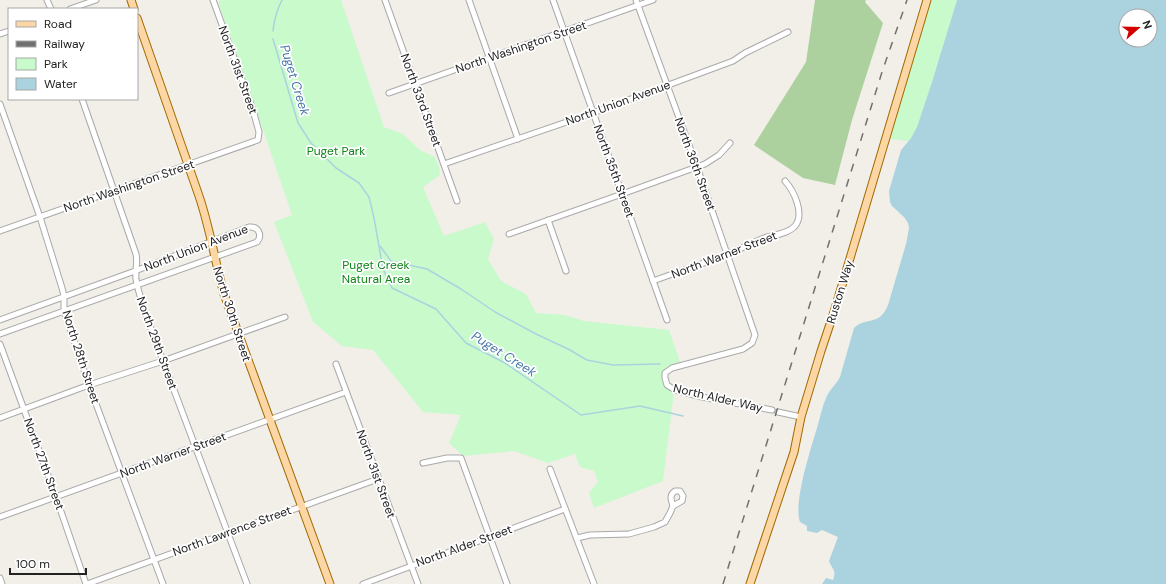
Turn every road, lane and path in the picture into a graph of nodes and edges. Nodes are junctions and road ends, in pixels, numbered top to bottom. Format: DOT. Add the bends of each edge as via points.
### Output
graph roads {
  1 [pos="96,0"];
  2 [pos="214,0"];
  3 [pos="385,0"];
  4 [pos="469,0"];
  5 [pos="553,0"];
  6 [pos="653,0"];
  7 [pos="927,0"];
  8 [pos="637,3"];
  9 [pos="73,8"];
  10 [pos="138,21"];
  11 [pos="564,31"];
  12 [pos="788,32"];
  13 [pos="490,58"];
  14 [pos="415,84"];
  15 [pos="667,85"];
  16 [pos="389,93"];
  17 [pos="82,100"];
  18 [pos="0,104"];
  19 [pos="593,113"];
  20 [pos="518,138"];
  21 [pos="258,140"];
  22 [pos="730,143"];
  23 [pos="444,164"];
  24 [pos="189,165"];
  25 [pos="697,167"];
  26 [pos="785,181"];
  27 [pos="114,192"];
  28 [pos="622,194"];
  29 [pos="457,201"];
  30 [pos="40,217"];
  31 [pos="548,220"];
  32 [pos="0,231"];
  33 [pos="509,234"];
  34 [pos="211,242"];
  35 [pos="727,254"];
  36 [pos="214,258"];
  37 [pos="135,271"];
  38 [pos="566,271"];
  39 [pos="652,281"];
  40 [pos="137,285"];
  41 [pos="64,296"];
  42 [pos="64,311"];
  43 [pos="285,317"];
  44 [pos="0,320"];
  45 [pos="667,320"];
  46 [pos="0,334"];
  47 [pos="238,334"];
  48 [pos="0,344"];
  49 [pos="163,360"];
  50 [pos="336,364"];
  51 [pos="676,366"];
  52 [pos="89,385"];
  53 [pos="346,392"];
  54 [pos="24,409"];
  55 [pos="772,410"];
  56 [pos="778,412"];
  57 [pos="801,417"];
  58 [pos="0,418"];
  59 [pos="269,420"];
  60 [pos="195,447"];
  61 [pos="423,463"];
  62 [pos="550,468"];
  63 [pos="121,473"];
  64 [pos="378,479"];
  65 [pos="56,497"];
  66 [pos="301,506"];
  67 [pos="673,506"];
  68 [pos="565,508"];
  69 [pos="0,517"];
  70 [pos="228,533"];
  71 [pos="489,536"];
  72 [pos="577,538"];
  73 [pos="154,560"];
  74 [pos="411,566"];
  75 [pos="0,578"];
  76 [pos="2,584"];
  77 [pos="86,584"];
  78 [pos="163,584"];
  79 [pos="247,584"];
  80 [pos="330,584"];
  81 [pos="363,584"];
  82 [pos="418,584"];
  83 [pos="507,584"];
  84 [pos="594,584"];
  85 [pos="750,584"];
  1 -- 9 [label="street"];
  2 -- 21 [label="street, North 31st Street" via="253,110 259,132"];
  3 -- 14 [label="street, North 33rd Street"];
  4 -- 13 [label="street"];
  5 -- 11 [label="street, North 35th Street"];
  6 -- 8 [label="street, North Washington Street"];
  7 -- 57 [label="main road, Ruston Way"];
  8 -- 11 [label="street, North Washington Street"];
  8 -- 15 [label="street, North 36th Street"];
  10 -- 24 [label="main road, North 30th Street"];
  11 -- 13 [label="street, North Washington Street"];
  11 -- 19 [label="street, North 35th Street"];
  12 -- 15 [label="street, North Union Avenue" via="745,53 735,61"];
  13 -- 14 [label="street, North Washington Street"];
  13 -- 20 [label="street"];
  14 -- 16 [label="street, North Washington Street"];
  14 -- 23 [label="street, North 33rd Street"];
  15 -- 19 [label="street, North Union Avenue"];
  15 -- 25 [label="street, North 36th Street"];
  17 -- 27 [label="street, North 29th Street"];
  18 -- 30 [label="street, North 28th Street"];
  19 -- 20 [label="street, North Union Avenue"];
  19 -- 28 [label="street, North 35th Street"];
  20 -- 23 [label="street, North Union Avenue"];
  21 -- 24 [label="street, North Washington Street"];
  22 -- 25 [label="street" via="715,158"];
  23 -- 29 [label="street, North 33rd Street"];
  24 -- 27 [label="street, North Washington Street"];
  24 -- 34 [label="main road, North 30th Street"];
  25 -- 28 [label="street"];
  25 -- 35 [label="street, North 36th Street"];
  26 -- 35 [label="street, North Warner Street" via="794,192 797,204 798,218 794,227"];
  27 -- 30 [label="street, North Washington Street"];
  27 -- 37 [label="street, North 29th Street" via="136,254 138,262"];
  28 -- 31 [label="street"];
  28 -- 39 [label="street, North 35th Street"];
  30 -- 32 [label="street, North Washington Street"];
  30 -- 41 [label="street, North 28th Street"];
  31 -- 33 [label="street"];
  31 -- 38 [label="street"];
  34 -- 36 [label="main road, North 30th Street"];
  34 -- 36 [label="street, North Union Avenue" via="252,226 259,234 257,242"];
  34 -- 37 [label="street, North Union Avenue"];
  35 -- 39 [label="street, North Warner Street"];
  35 -- 51 [label="street, North 36th Street" via="753,328 754,340 745,348"];
  36 -- 40 [label="street, North Union Avenue"];
  36 -- 47 [label="main road, North 30th Street"];
  37 -- 40 [label="street, North 29th Street"];
  37 -- 41 [label="street, North Union Avenue"];
  39 -- 45 [label="street, North 35th Street"];
  40 -- 42 [label="street, North Union Avenue"];
  40 -- 49 [label="street, North 29th Street"];
  41 -- 42 [label="street, North 28th Street"];
  41 -- 44 [label="street, North Union Avenue"];
  42 -- 46 [label="street, North Union Avenue"];
  42 -- 52 [label="street, North 28th Street"];
  43 -- 47 [label="street"];
  47 -- 49 [label="street"];
  47 -- 59 [label="main road, North 30th Street"];
  48 -- 54 [label="street, North 27th Street"];
  49 -- 52 [label="street"];
  49 -- 60 [label="street, North 29th Street"];
  50 -- 53 [label="street, North 31st Street"];
  51 -- 55 [label="street, North Alder Way" via="664,374 670,388 702,397"];
  52 -- 54 [label="street"];
  52 -- 63 [label="street, North 28th Street"];
  53 -- 59 [label="street, North Warner Street"];
  53 -- 64 [label="street, North 31st Street"];
  54 -- 58 [label="street"];
  54 -- 65 [label="street, North 27th Street"];
  56 -- 57 [label="street, North Alder Way"];
  57 -- 85 [label="main road, Ruston Way" via="794,452"];
  59 -- 60 [label="street, North Warner Street"];
  59 -- 66 [label="main road, North 30th Street"];
  60 -- 63 [label="street, North Warner Street"];
  60 -- 70 [label="street, North 29th Street"];
  61 -- 71 [label="street" via="444,458 461,458"];
  62 -- 68 [label="street"];
  63 -- 65 [label="street, North Warner Street"];
  63 -- 73 [label="street, North 28th Street"];
  64 -- 66 [label="street, North Lawrence Street"];
  64 -- 74 [label="street, North 31st Street"];
  65 -- 69 [label="street, North Warner Street"];
  65 -- 77 [label="street, North 27th Street"];
  66 -- 70 [label="street, North Lawrence Street"];
  66 -- 80 [label="main road, North 30th Street"];
  67 -- 72 [label="street" via="665,522 654,527 629,534"];
  68 -- 71 [label="street, North Alder Street"];
  68 -- 72 [label="street"];
  70 -- 73 [label="street, North Lawrence Street"];
  70 -- 79 [label="street, North 29th Street"];
  71 -- 74 [label="street, North Alder Street"];
  71 -- 83 [label="street"];
  72 -- 84 [label="street"];
  73 -- 77 [label="street, North Lawrence Street"];
  73 -- 78 [label="street, North 28th Street"];
  74 -- 81 [label="street, North Alder Street"];
  74 -- 82 [label="street, North 31st Street"];
  75 -- 76 [label="street"];
}
